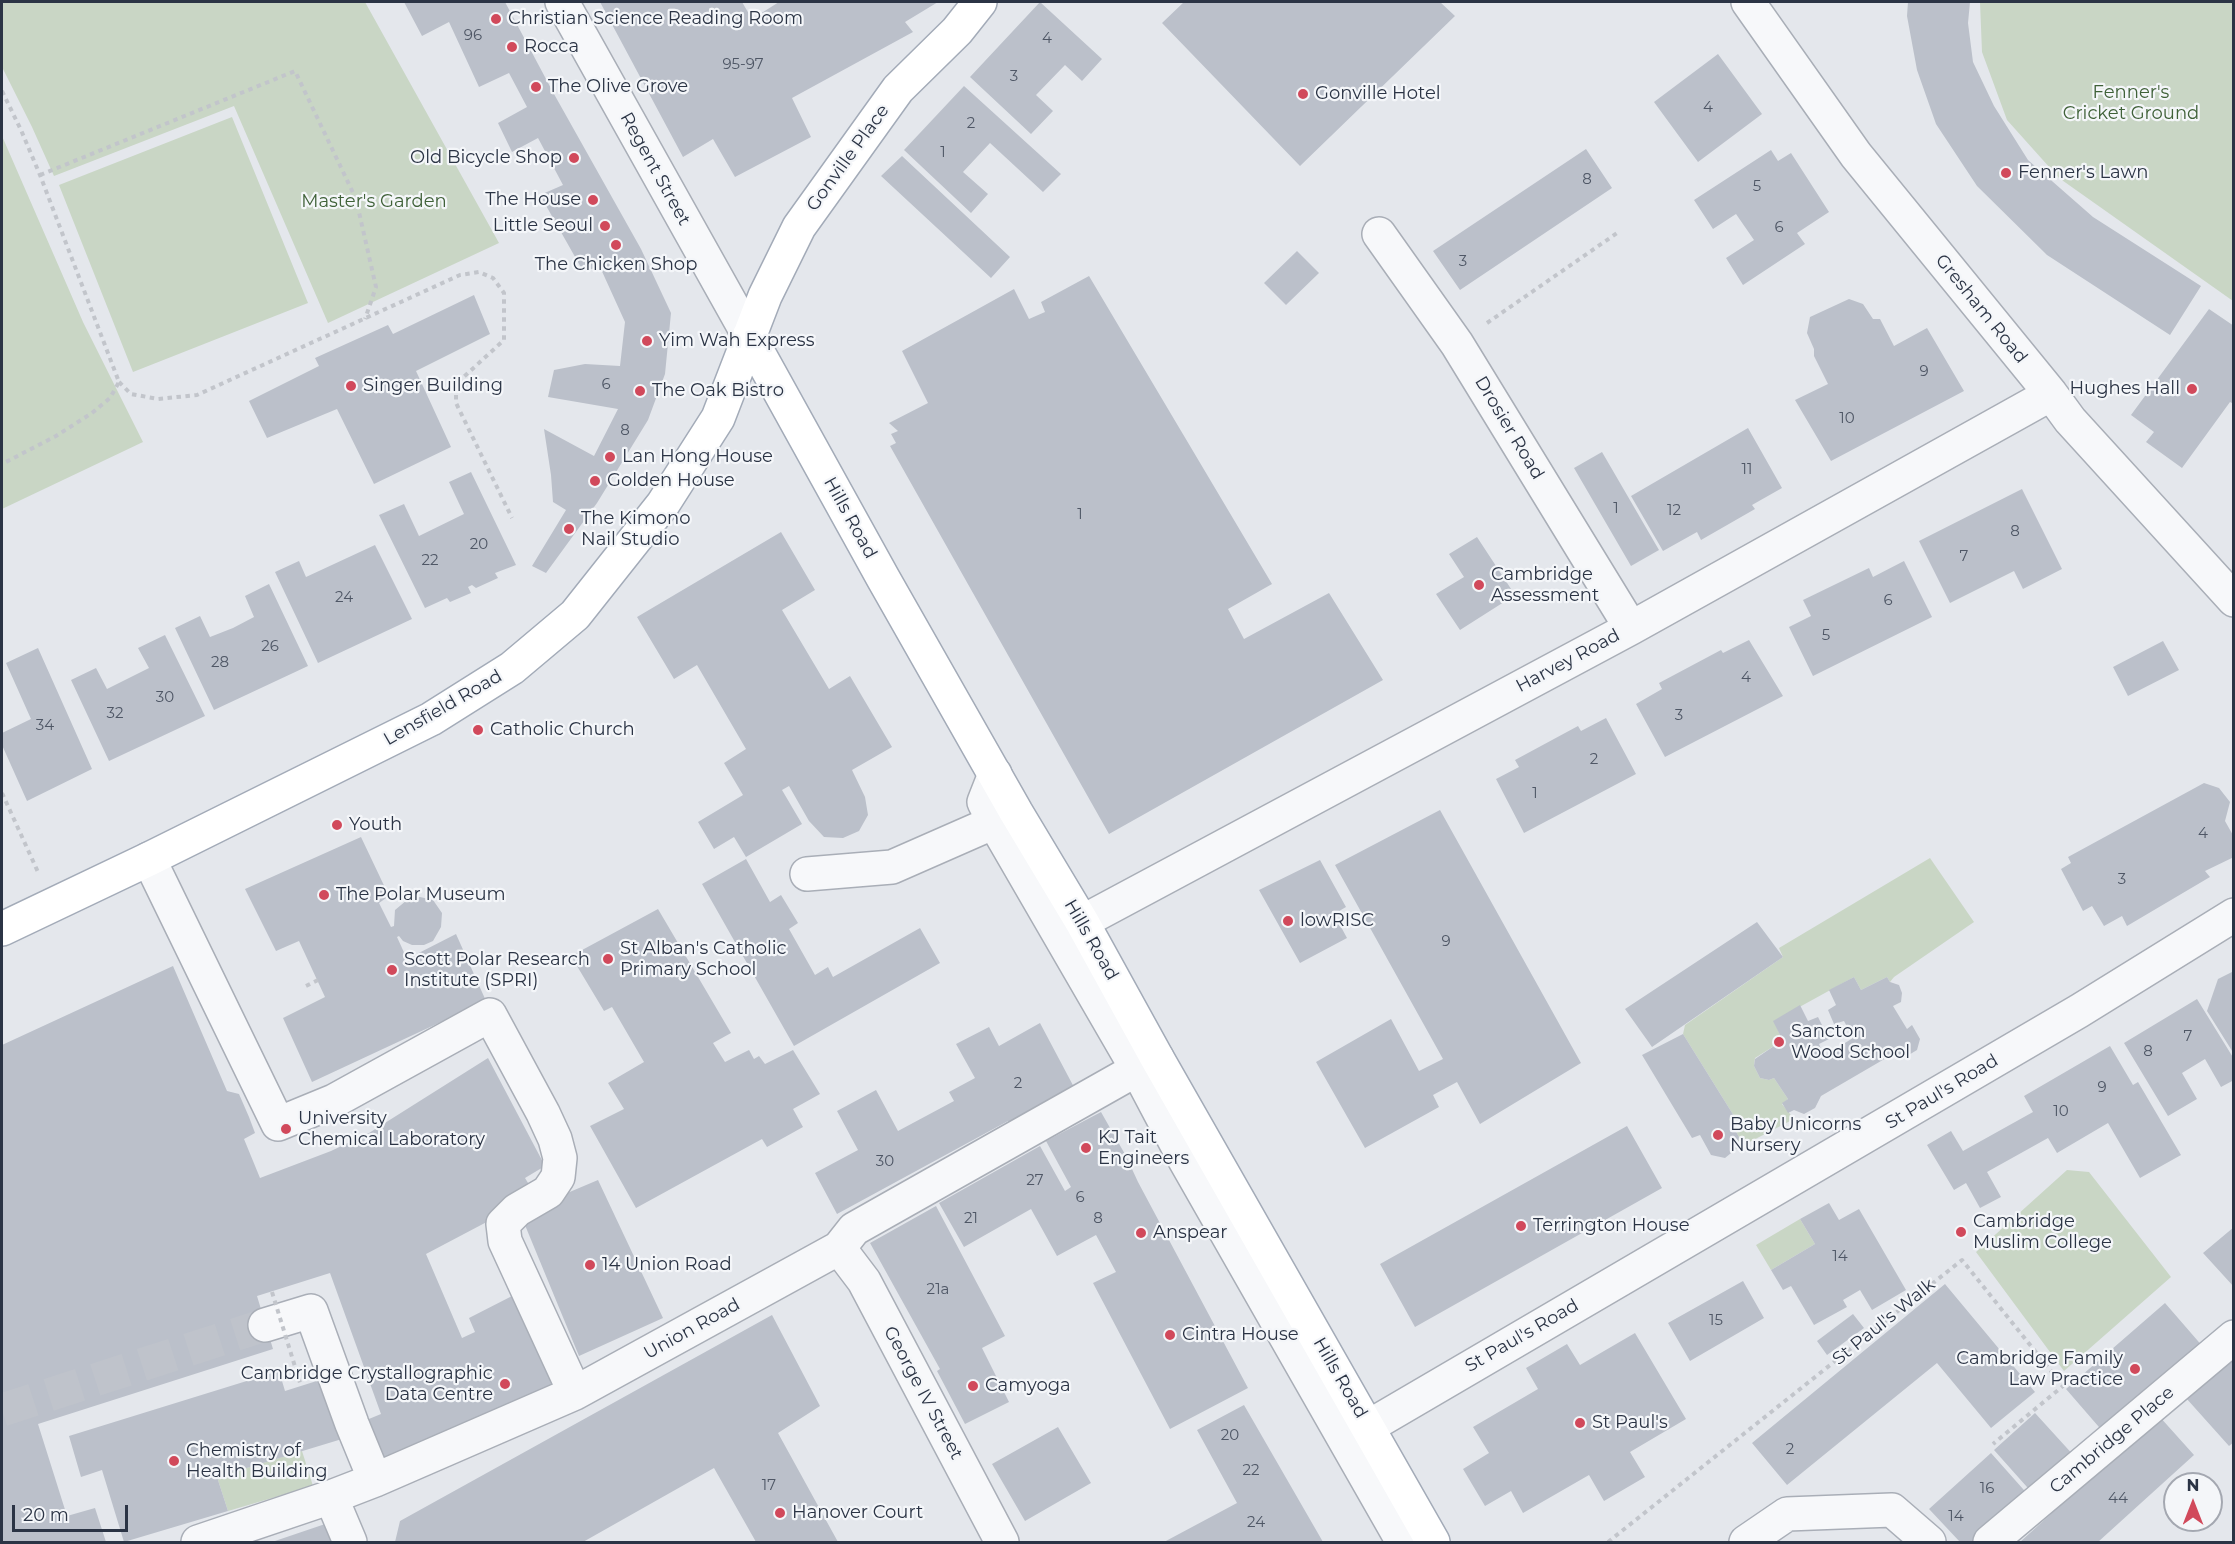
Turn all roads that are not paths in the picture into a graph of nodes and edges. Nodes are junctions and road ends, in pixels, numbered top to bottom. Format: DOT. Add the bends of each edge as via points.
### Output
graph roads {
  1 [pos="562,2"];
  2 [pos="980,2"];
  3 [pos="1749,2"];
  4 [pos="1379,234"];
  5 [pos="749,336"];
  6 [pos="2051,394"];
  7 [pos="2234,600"];
  8 [pos="1631,628"];
  9 [pos="1005,817"];
  10 [pos="149,859"];
  11 [pos="807,874"];
  12 [pos="2234,915"];
  13 [pos="1082,922"];
  14 [pos="2,928"];
  15 [pos="1147,1063"];
  16 [pos="838,1248"];
  17 [pos="266,1325"];
  18 [pos="2234,1337"];
  19 [pos="575,1393"];
  20 [pos="1368,1427"];
  21 [pos="375,1480"];
  22 [pos="331,1497"];
  23 [pos="1409,1537"];
  24 [pos="198,1542"];
  25 [pos="350,1542"];
  26 [pos="1002,1542"];
  27 [pos="1746,1542"];
  28 [pos="1929,1542"];
  29 [pos="1990,1542"];
  1 -- 5 [label="street, Regent Street"];
  2 -- 5 [label="main road, Gonville Place" via="957,31 898,89 799,227"];
  3 -- 6 [label="street, Gresham Road" via="1856,155"];
  4 -- 8 [label="street, Drosier Road" via="1457,344"];
  5 -- 9 [label="main road, Hills Road" via="995,774"];
  5 -- 10 [label="main road, Lensfield Road" via="718,418 663,504 575,615 512,668 431,719"];
  6 -- 7 [label="street, Gresham Road" via="2070,420"];
  6 -- 8 [label="street, Harvey Road"];
  8 -- 13 [label="street, Harvey Road"];
  9 -- 11 [label="street" via="892,867"];
  9 -- 13 [label="main road, Hills Road"];
  9 -- 15 [label="street"];
  10 -- 14 [label="main road, Lensfield Road"];
  10 -- 19 [label="street" via="278,1124 334,1101 490,1015 543,1113 560,1158 558,1177 548,1192 517,1210 503,1224 505,1241"];
  12 -- 20 [label="street, St Paul's Road" via="1967,1078"];
  13 -- 15 [label="main road, Hills Road"];
  15 -- 16 [label="street, Union Road" via="854,1229"];
  15 -- 20 [label="main road, Hills Road"];
  15 -- 23 [label="street" via="1185,1160"];
  16 -- 19 [label="street, Union Road"];
  16 -- 26 [label="street, George IV Street" via="864,1281"];
  17 -- 21 [label="street" via="311,1311"];
  18 -- 29 [label="street, Cambridge Place"];
  19 -- 21 [label="street, Union Road"];
  20 -- 23 [label="main road, Hills Road"];
  21 -- 22 [label="street, Union Road"];
  22 -- 24 [label="street, Union Road"];
  22 -- 25 [label="street"];
  27 -- 28 [label="street" via="1787,1514 1892,1510"];
}
